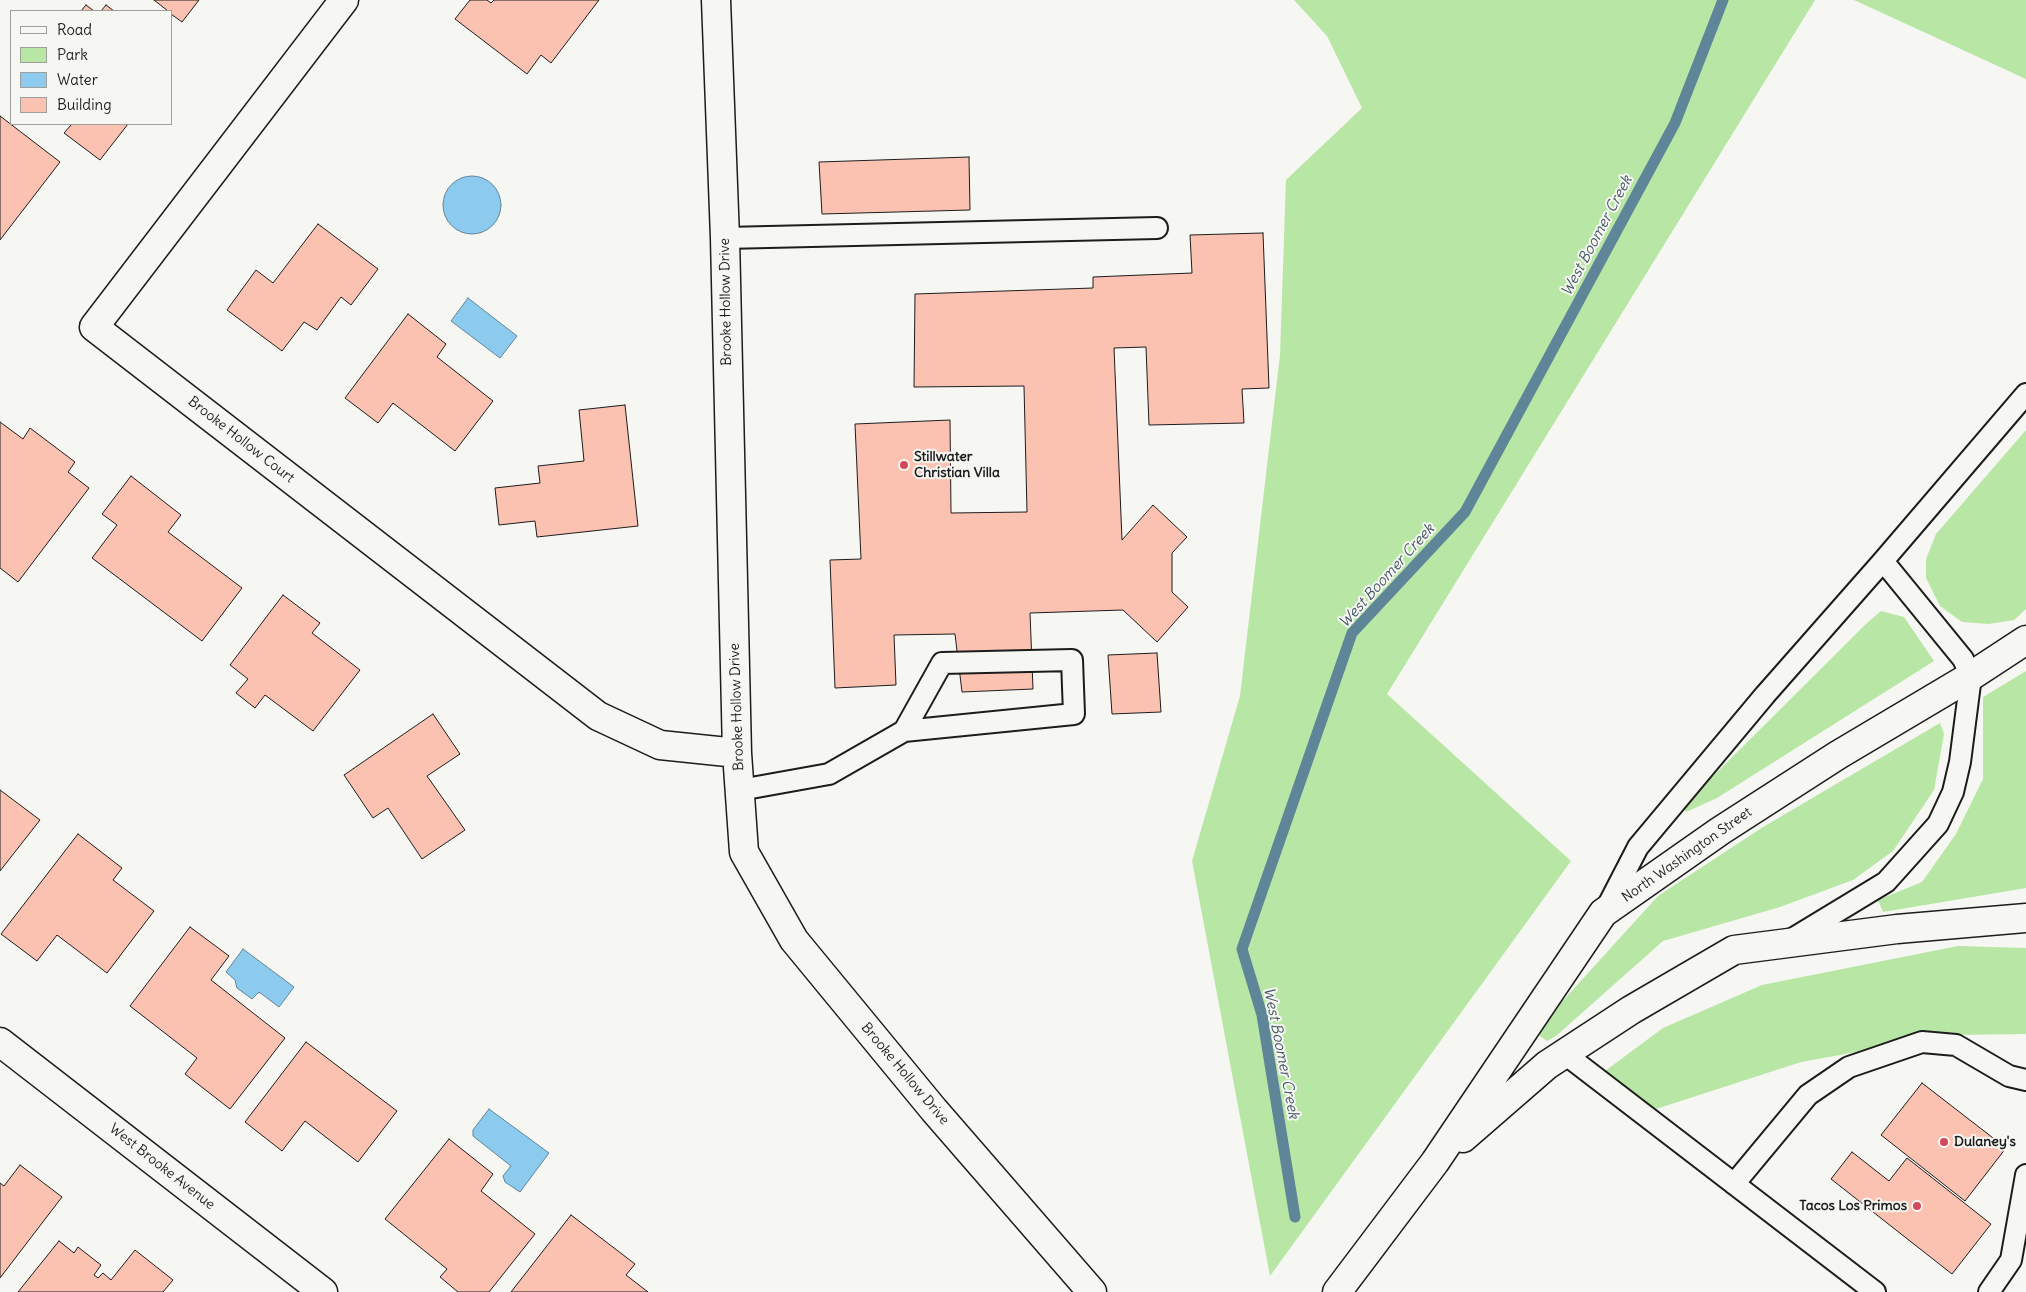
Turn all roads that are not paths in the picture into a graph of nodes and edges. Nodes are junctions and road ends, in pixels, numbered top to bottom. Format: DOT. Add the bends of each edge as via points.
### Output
graph roads {
  1 [pos="344,0"];
  2 [pos="716,0"];
  3 [pos="1157,228"];
  4 [pos="725,238"];
  5 [pos="2026,394"];
  6 [pos="1883,561"];
  7 [pos="2026,640"];
  8 [pos="1971,676"];
  9 [pos="904,731"];
  10 [pos="737,753"];
  11 [pos="740,790"];
  12 [pos="1604,913"];
  13 [pos="2026,919"];
  14 [pos="1784,944"];
  15 [pos="0,1042"];
  16 [pos="1565,1054"];
  17 [pos="2026,1080"];
  18 [pos="1435,1162"];
  19 [pos="2026,1175"];
  20 [pos="1734,1184"];
  21 [pos="324,1292"];
  22 [pos="1092,1292"];
  23 [pos="1337,1292"];
  24 [pos="1875,1292"];
  25 [pos="1989,1292"];
  1 -- 10 [label="street, Brooke Hollow Court" via="94,327 598,716 660,745"];
  2 -- 4 [label="street, Brooke Hollow Drive"];
  3 -- 4 [label="lane"];
  4 -- 10 [label="street, Brooke Hollow Drive"];
  5 -- 6 [label="lane"];
  6 -- 8 [label="lane" via="1963,658"];
  6 -- 12 [label="lane" via="1638,847"];
  7 -- 8 [label="street, North Washington Street"];
  8 -- 12 [label="street, North Washington Street" via="1838,755 1720,831"];
  8 -- 14 [label="lane" via="1960,762 1953,792 1938,824 1886,882"];
  9 -- 9 [label="lane" via="1074,714 1072,660 942,663"];
  9 -- 11 [label="lane" via="829,774"];
  10 -- 11 [label="street, Brooke Hollow Drive"];
  11 -- 22 [label="street, Brooke Hollow Drive" via="744,852 794,940 934,1110"];
  12 -- 18 [label="street, North Washington Street"];
  13 -- 14 [label="street, North Washington Street" via="1897,929"];
  14 -- 16 [label="street, North Washington Street" via="1734,950 1631,1010"];
  15 -- 21 [label="street, West Brooke Avenue"];
  16 -- 18 [label="street, North Washington Street" via="1547,1065"];
  16 -- 20 [label="lane"];
  17 -- 20 [label="lane" via="2009,1076 1956,1045 1922,1042 1849,1068 1808,1094"];
  18 -- 23 [label="street, North Washington Street"];
  19 -- 25 [label="lane" via="2011,1260"];
  20 -- 24 [label="lane"];
}
